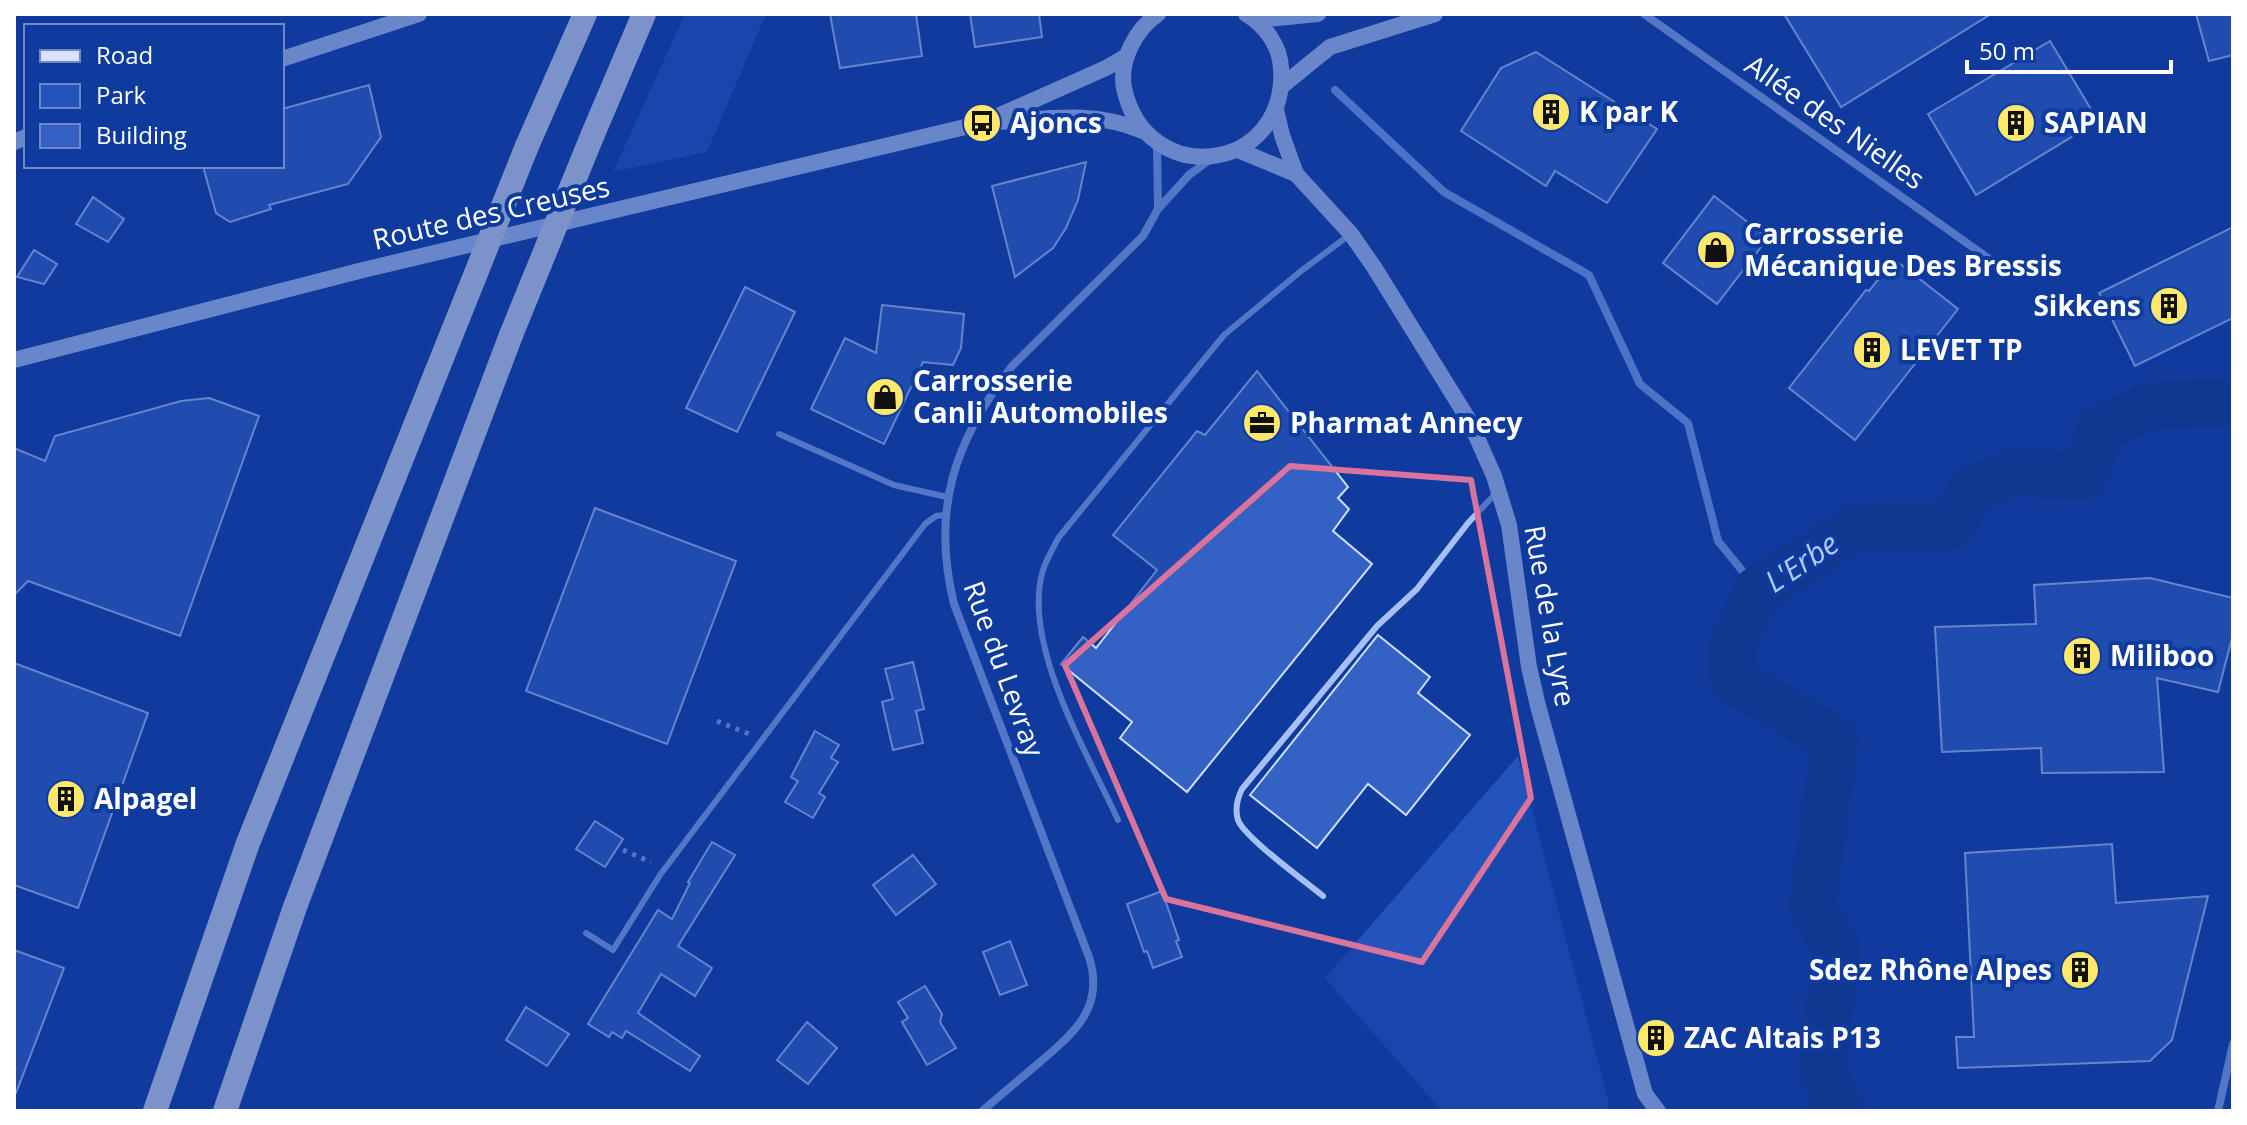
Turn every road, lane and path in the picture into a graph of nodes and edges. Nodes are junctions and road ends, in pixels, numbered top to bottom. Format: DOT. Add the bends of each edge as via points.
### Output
graph roads {
  1 [pos="419,14"];
  2 [pos="585,14"];
  3 [pos="644,14"];
  4 [pos="1318,14"];
  5 [pos="1435,14"];
  6 [pos="1644,14"];
  7 [pos="1154,16"];
  8 [pos="1251,17"];
  9 [pos="1655,18"];
  10 [pos="1127,56"];
  11 [pos="284,58"];
  12 [pos="1282,86"];
  13 [pos="1276,110"];
  14 [pos="982,123"];
  15 [pos="1143,131"];
  16 [pos="1157,143"];
  17 [pos="1238,150"];
  18 [pos="1212,158"];
  19 [pos="1296,174"];
  20 [pos="1158,209"];
  21 [pos="1351,234"];
  22 [pos="1988,258"];
  23 [pos="14,360"];
  24 [pos="779,434"];
  25 [pos="1499,490"];
  26 [pos="947,497"];
  27 [pos="944,515"];
  28 [pos="717,721"];
  29 [pos="762,739"];
  30 [pos="1118,820"];
  31 [pos="623,850"];
  32 [pos="664,870"];
  33 [pos="1323,896"];
  34 [pos="586,933"];
  35 [pos="2233,1044"];
  36 [pos="155,1111"];
  37 [pos="225,1111"];
  38 [pos="982,1111"];
  39 [pos="1658,1111"];
  40 [pos="2218,1111"];
  1 -- 11 [label="main road"];
  2 -- 36 [label="highway, bridge" via="527,146 248,843"];
  3 -- 37 [label="highway, bridge" via="511,335 295,907"];
  4 -- 8 [label="main road"];
  5 -- 12 [label="main road" via="1330,47"];
  6 -- 9 [label="street, Allée des Nielles"];
  7 -- 10 [label="main road"];
  8 -- 12 [label="main road" via="1272,39 1281,61"];
  9 -- 22 [label="street, Allée des Nielles"];
  10 -- 14 [label="main road, Route des Creuses"];
  10 -- 15 [label="main road" via="1123,82 1129,108"];
  12 -- 13 [label="main road"];
  13 -- 17 [label="main road" via="1261,133"];
  13 -- 19 [label="main road, Rue de la Lyre"];
  14 -- 15 [label="main road, Route des Creuses" via="1084,116 1117,120"];
  14 -- 23 [label="main road, Route des Creuses" via="363,270"];
  15 -- 16 [label="main road"];
  16 -- 18 [label="main road" via="1183,156"];
  16 -- 20 [label="street"];
  17 -- 18 [label="main road"];
  17 -- 19 [label="main road, Rue de la Lyre"];
  18 -- 20 [label="street, Rue du Levray"];
  19 -- 21 [label="main road, Rue de la Lyre"];
  20 -- 26 [label="street, Rue du Levray" via="1143,236 995,388 961,450"];
  21 -- 25 [label="main road, Rue de la Lyre" via="1470,422"];
  21 -- 30 [label="lane" via="1224,335 1059,537 1047,559 1039,591 1050,671"];
  24 -- 26 [label="lane" via="894,485"];
  25 -- 33 [label="lane" via="1417,589 1377,626 1238,798 1238,821 1244,830"];
  25 -- 39 [label="main road, Rue de la Lyre" via="1538,706 1645,1094"];
  26 -- 27 [label="street, Rue du Levray"];
  27 -- 29 [label="lane" via="925,524"];
  27 -- 38 [label="street, Rue du Levray" via="954,604 1094,980 1091,1001 1077,1028"];
  28 -- 29 [label="path"];
  29 -- 32 [label="lane"];
  31 -- 32 [label="path"];
  32 -- 34 [label="lane" via="613,950"];
  35 -- 40 [label="street"];
}
